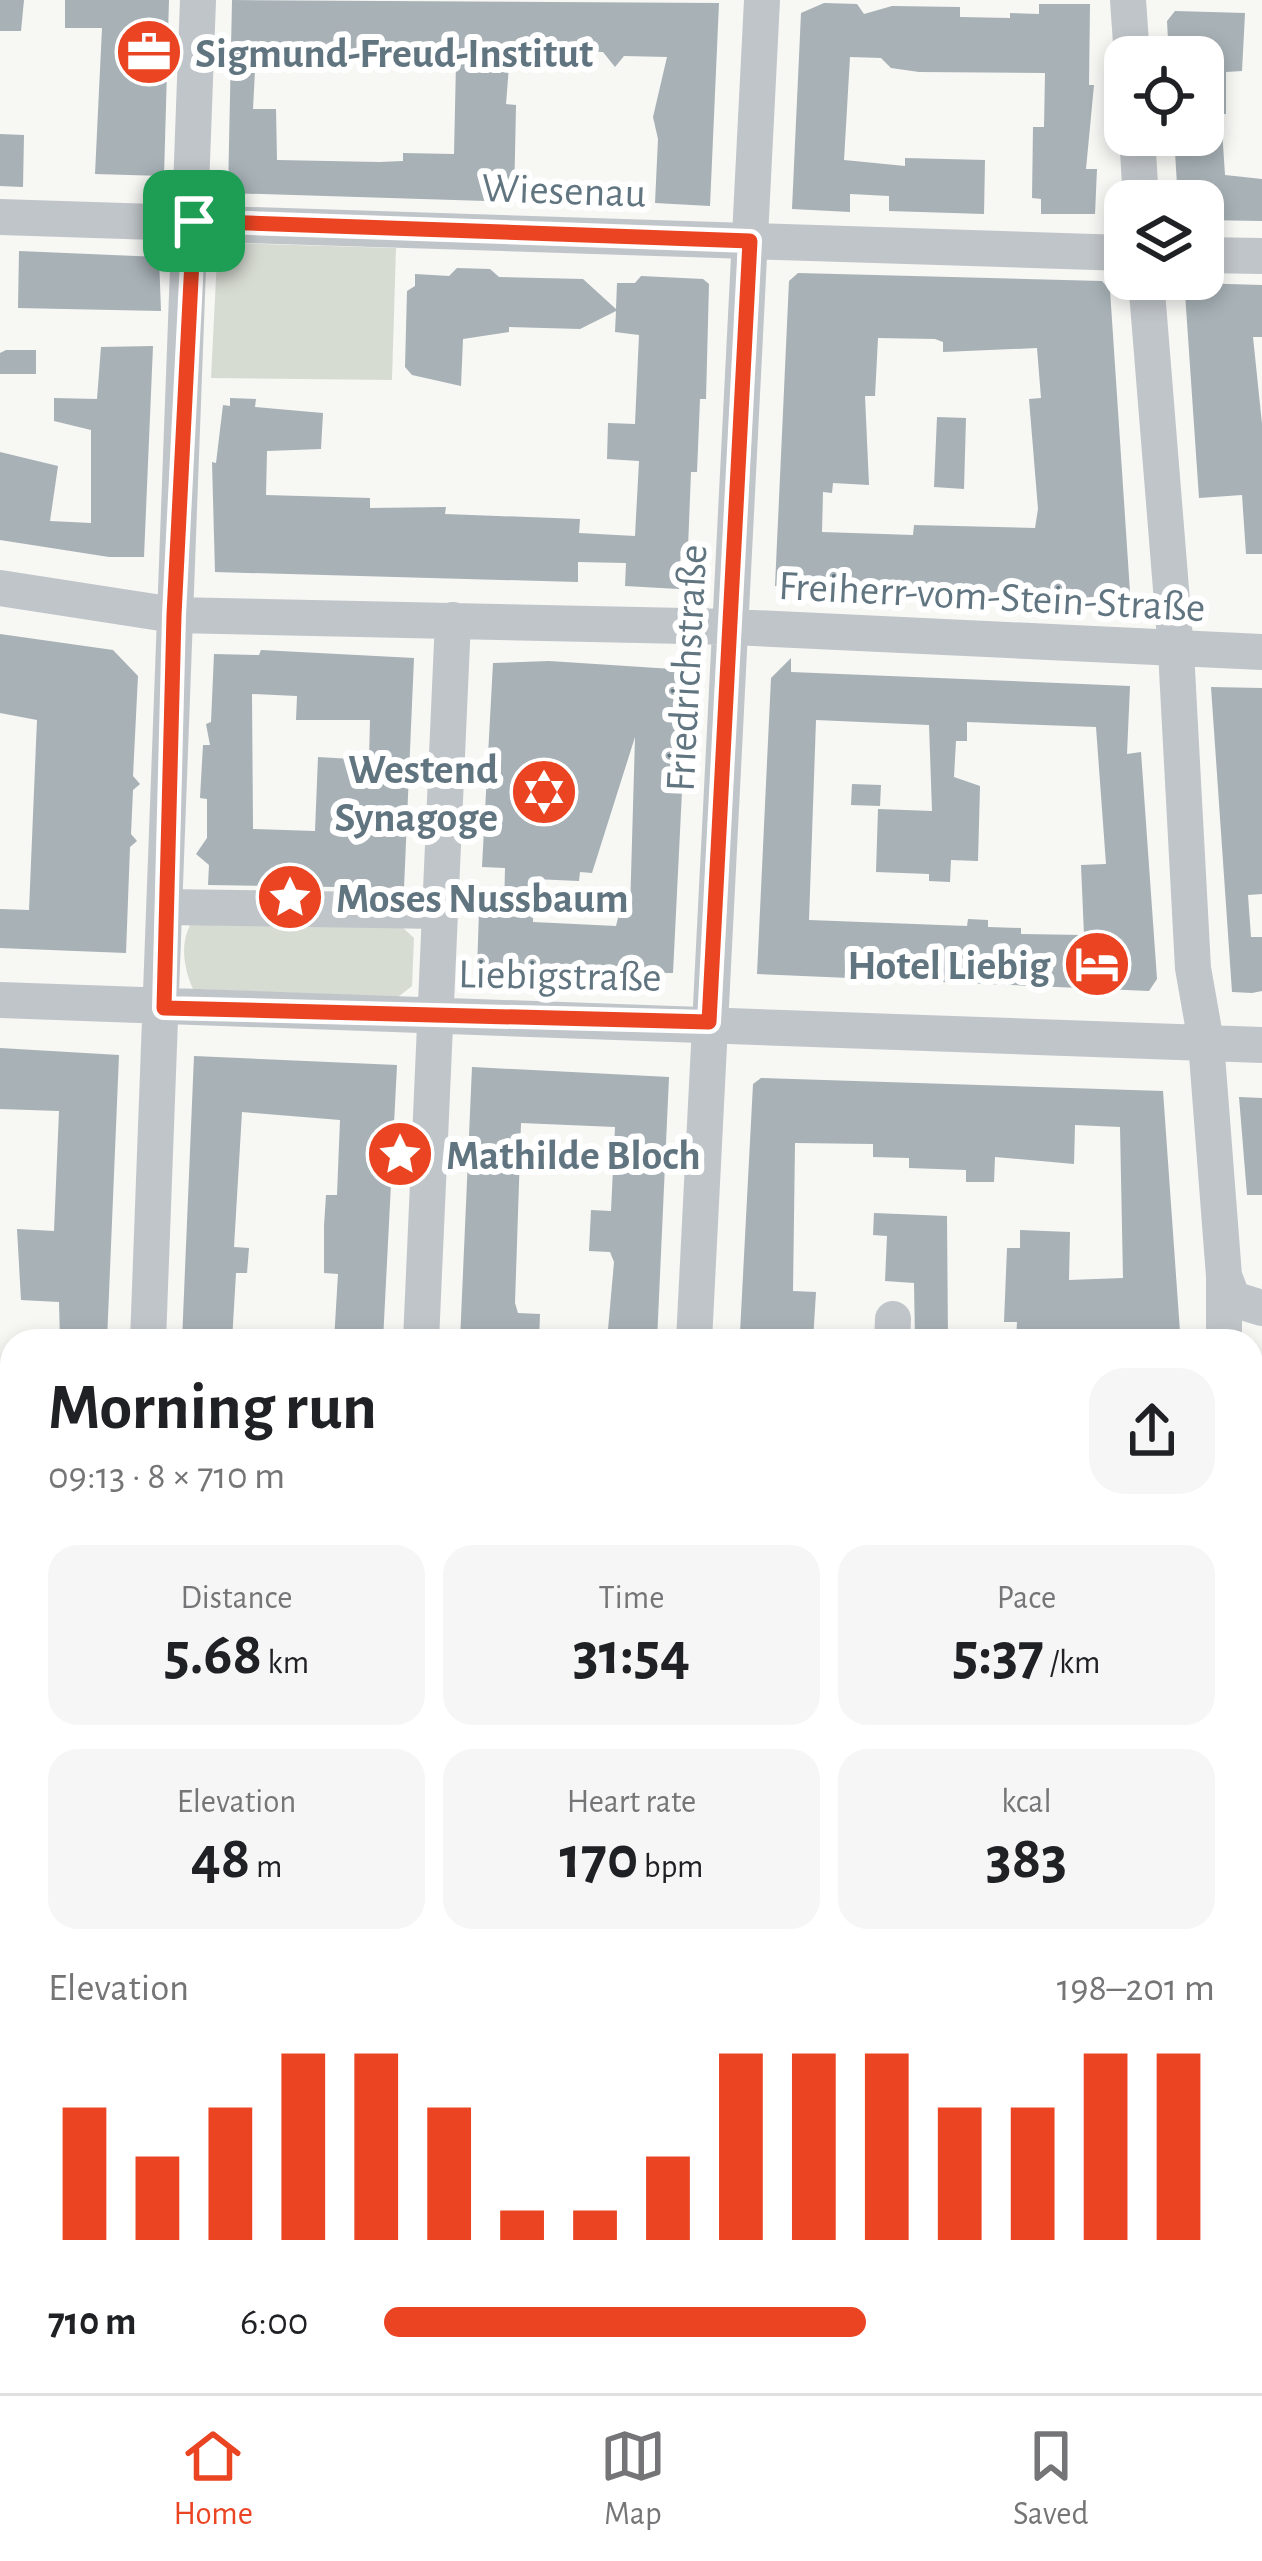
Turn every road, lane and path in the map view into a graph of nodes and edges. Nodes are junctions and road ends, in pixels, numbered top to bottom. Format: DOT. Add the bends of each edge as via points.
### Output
graph roads {
  1 [pos="198,0"];
  2 [pos="762,0"];
  3 [pos="1128,0"];
  4 [pos="1131,36"];
  5 [pos="0,217"];
  6 [pos="194,221"];
  7 [pos="750,241"];
  8 [pos="1104,252"];
  9 [pos="1224,255"];
  10 [pos="1262,256"];
  11 [pos="1148,300"];
  12 [pos="0,588"];
  13 [pos="174,615"];
  14 [pos="453,620"];
  15 [pos="733,627"];
  16 [pos="1176,651"];
  17 [pos="1262,652"];
  18 [pos="166,907"];
  19 [pos="441,910"];
  20 [pos="0,1000"];
  21 [pos="164,1008"];
  22 [pos="436,1017"];
  23 [pos="709,1022"];
  24 [pos="1205,1042"];
  25 [pos="1262,1045"];
  26 [pos="1224,1276"];
  27 [pos="1262,1308"];
  28 [pos="149,1329"];
  29 [pos="422,1329"];
  30 [pos="695,1329"];
  31 [pos="1224,1329"];
  1 -- 6 [label="street"];
  2 -- 7 [label="street, Friedrichstraße"];
  3 -- 4 [label="street"];
  5 -- 6 [label="street, Wiesenau"];
  6 -- 7 [label="street, Wiesenau"];
  6 -- 13 [label="street"];
  7 -- 8 [label="street, Wiesenau"];
  7 -- 15 [label="street, Friedrichstraße"];
  9 -- 10 [label="street"];
  11 -- 16 [label="street"];
  12 -- 13 [label="street, Freiherr-vom-Stein-Straße"];
  13 -- 14 [label="street, Freiherr-vom-Stein-Straße"];
  13 -- 18 [label="street"];
  14 -- 15 [label="street, Freiherr-vom-Stein-Straße"];
  14 -- 19 [label="street"];
  15 -- 16 [label="street, Freiherr-vom-Stein-Straße"];
  15 -- 23 [label="street, Friedrichstraße"];
  16 -- 17 [label="street, Freiherr-vom-Stein-Straße"];
  16 -- 24 [label="street" via="1193,968"];
  18 -- 19 [label="street, Liebigstraße"];
  18 -- 21 [label="street"];
  19 -- 22 [label="street"];
  20 -- 21 [label="street, Liebigstraße"];
  21 -- 22 [label="street, Liebigstraße"];
  21 -- 28 [label="street"];
  22 -- 23 [label="street, Liebigstraße"];
  22 -- 29 [label="street"];
  23 -- 24 [label="street, Liebigstraße"];
  23 -- 30 [label="street, Friedrichstraße"];
  24 -- 25 [label="street, Liebigstraße"];
  24 -- 26 [label="street"];
  26 -- 27 [label="street" via="1233,1299"];
  26 -- 31 [label="street"];
}
